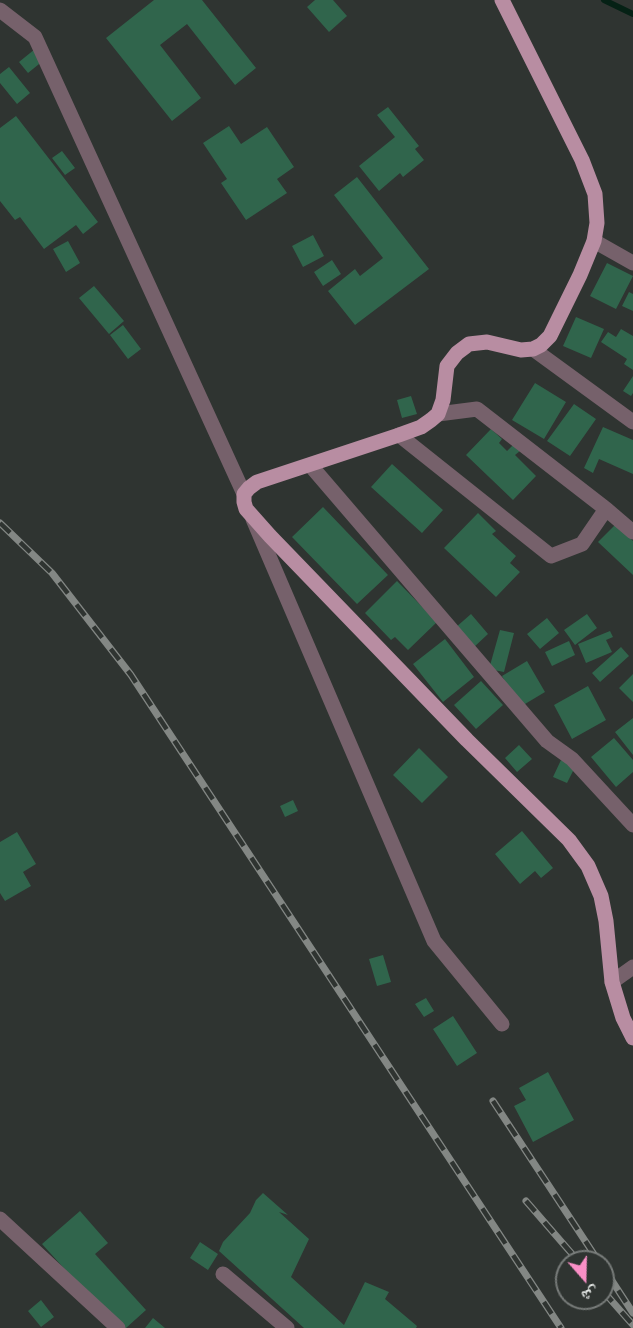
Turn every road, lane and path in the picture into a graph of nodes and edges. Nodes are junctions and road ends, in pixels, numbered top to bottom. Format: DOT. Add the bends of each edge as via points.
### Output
graph roads {
  1 [pos="502,0"];
  2 [pos="0,10"];
  3 [pos="594,241"];
  4 [pos="633,263"];
  5 [pos="533,349"];
  6 [pos="438,414"];
  7 [pos="633,423"];
  8 [pos="399,435"];
  9 [pos="311,466"];
  10 [pos="244,494"];
  11 [pos="606,509"];
  12 [pos="253,517"];
  13 [pos="633,532"];
  14 [pos="633,825"];
  15 [pos="633,967"];
  16 [pos="612,981"];
  17 [pos="502,1024"];
  18 [pos="633,1038"];
  19 [pos="0,1219"];
  20 [pos="223,1274"];
  21 [pos="118,1328"];
  22 [pos="287,1328"];
  1 -- 3 [label="main road" via="595,194"];
  2 -- 10 [label="street" via="34,37"];
  3 -- 4 [label="street"];
  3 -- 5 [label="main road" via="550,336"];
  5 -- 6 [label="main road" via="487,342 469,344 457,352 447,366"];
  5 -- 7 [label="street"];
  6 -- 8 [label="main road" via="421,427"];
  6 -- 11 [label="street" via="477,409"];
  8 -- 9 [label="main road"];
  8 -- 11 [label="street" via="551,556 582,544"];
  9 -- 10 [label="main road" via="257,482"];
  9 -- 14 [label="street" via="547,741 572,759"];
  10 -- 12 [label="main road" via="246,509"];
  11 -- 13 [label="street"];
  12 -- 16 [label="main road" via="569,840 588,866 601,896"];
  12 -- 17 [label="street" via="434,942"];
  15 -- 16 [label="street"];
  16 -- 18 [label="main road"];
  19 -- 21 [label="street"];
  20 -- 22 [label="street"];
}
